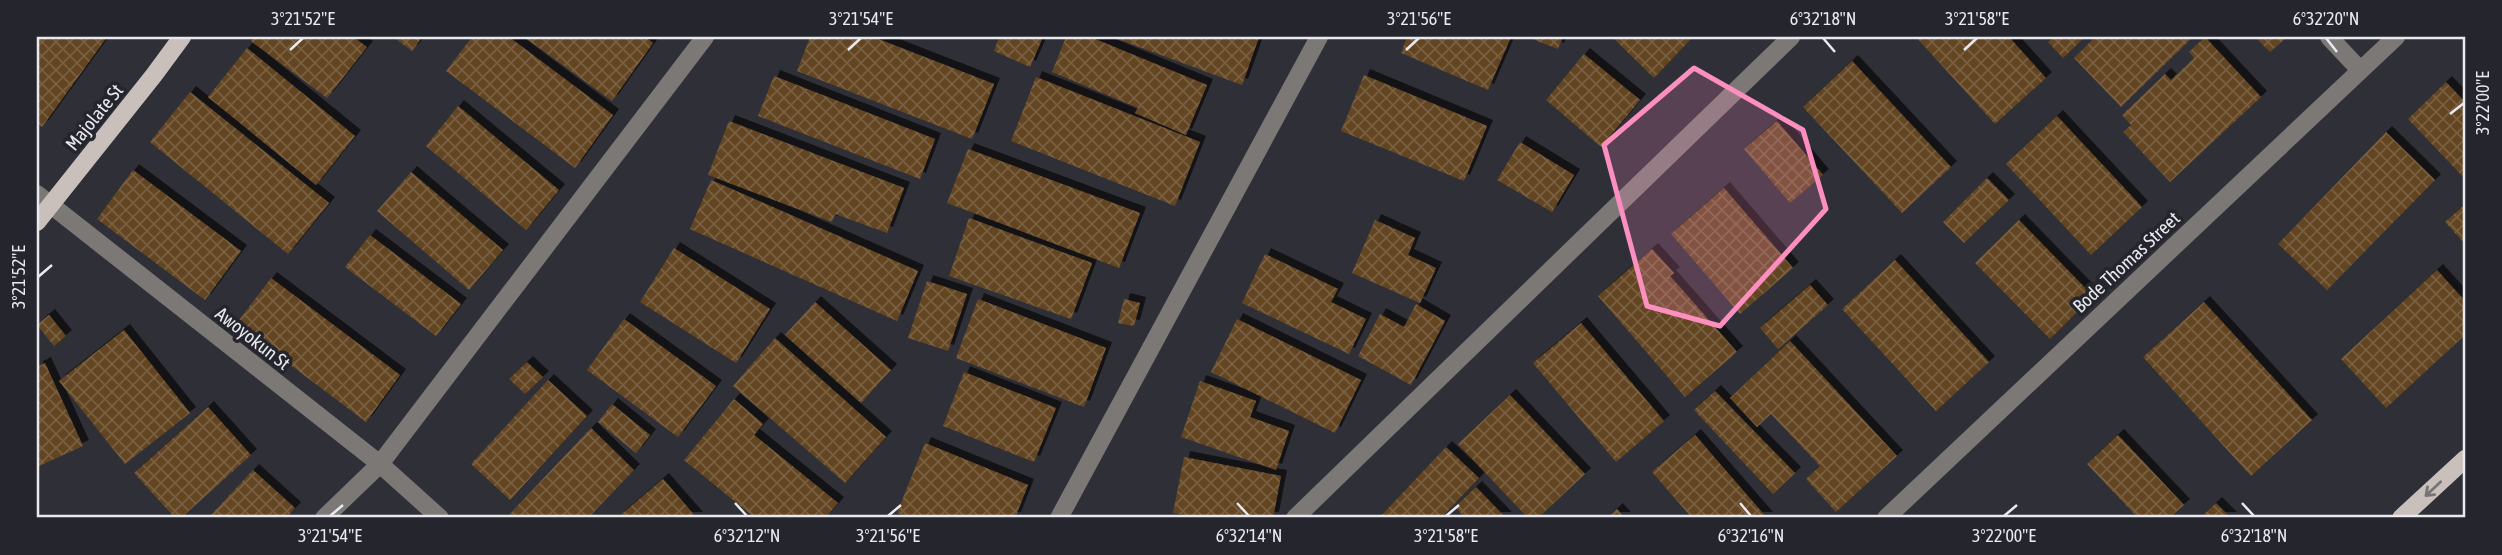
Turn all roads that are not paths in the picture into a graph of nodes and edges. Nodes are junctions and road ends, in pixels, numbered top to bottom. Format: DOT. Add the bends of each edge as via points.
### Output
graph roads {
  1 [pos="182,37"];
  2 [pos="705,37"];
  3 [pos="1319,37"];
  4 [pos="1791,37"];
  5 [pos="2329,37"];
  6 [pos="2396,37"];
  7 [pos="2360,71"];
  8 [pos="44,199"];
  9 [pos="37,222"];
  10 [pos="2465,459"];
  11 [pos="380,464"];
  12 [pos="324,518"];
  13 [pos="440,518"];
  14 [pos="1059,518"];
  15 [pos="1294,518"];
  16 [pos="1886,518"];
  17 [pos="2400,518"];
  1 -- 8 [label="main road, Majolate St" via="155,75"];
  2 -- 11 [label="street"];
  3 -- 14 [label="street"];
  4 -- 15 [label="street"];
  5 -- 7 [label="street"];
  6 -- 7 [label="street, Bode Thomas Street"];
  7 -- 16 [label="street, Bode Thomas Street"];
  8 -- 9 [label="main road, Majolate St"];
  8 -- 11 [label="street, Awoyokun St"];
  10 -- 17 [label="main road, one-way"];
  11 -- 12 [label="street"];
  11 -- 13 [label="street, Awoyokun St"];
}
